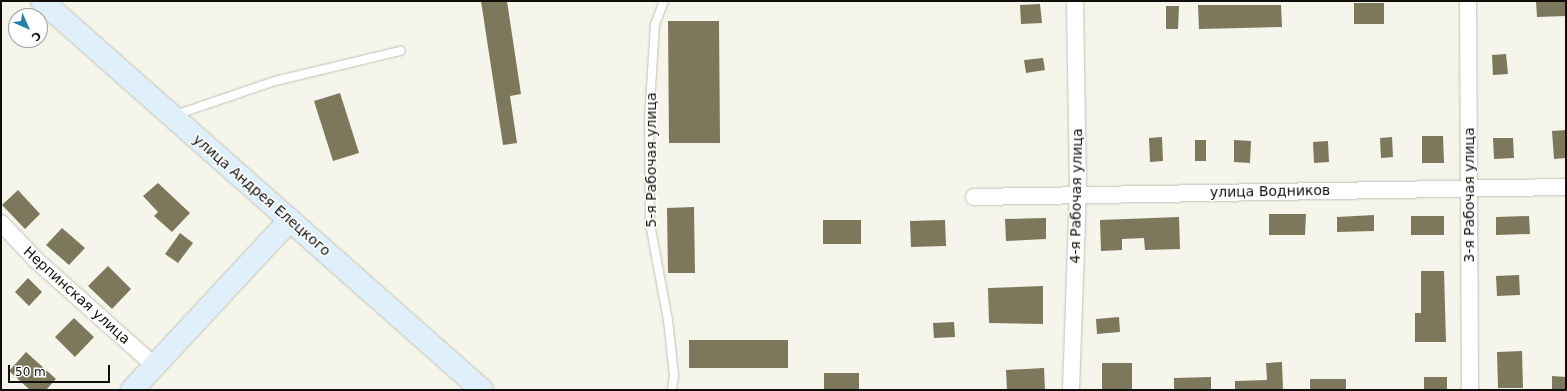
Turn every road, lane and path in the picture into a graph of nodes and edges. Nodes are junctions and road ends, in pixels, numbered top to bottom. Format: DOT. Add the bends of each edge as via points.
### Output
graph roads {
  1 [pos="42,1"];
  2 [pos="664,1"];
  3 [pos="1075,1"];
  4 [pos="1468,1"];
  5 [pos="400,51"];
  6 [pos="173,116"];
  7 [pos="1566,187"];
  8 [pos="1469,188"];
  9 [pos="1078,193"];
  10 [pos="974,197"];
  11 [pos="290,220"];
  12 [pos="1,223"];
  13 [pos="154,365"];
  14 [pos="132,390"];
  15 [pos="482,390"];
  16 [pos="672,390"];
  17 [pos="1071,390"];
  18 [pos="1470,390"];
  1 -- 6 [label="main road, улица Андрея Елецкого"];
  2 -- 16 [label="lane, 5-я Рабочая улица" via="655,24 649,112 650,224 668,320 674,375"];
  3 -- 9 [label="street, 4-я Рабочая улица"];
  4 -- 8 [label="street, 3-я Рабочая улица"];
  5 -- 6 [label="lane" via="275,81"];
  6 -- 11 [label="main road, улица Андрея Елецкого"];
  7 -- 8 [label="street, улица Водников"];
  8 -- 9 [label="street, улица Водников"];
  8 -- 18 [label="street, 3-я Рабочая улица"];
  9 -- 10 [label="street, улица Водников"];
  9 -- 17 [label="street, 4-я Рабочая улица"];
  11 -- 13 [label="main road"];
  11 -- 15 [label="main road, улица Андрея Елецкого"];
  12 -- 13 [label="street, Нерпинская улица" via="36,260"];
  13 -- 14 [label="main road"];
}
